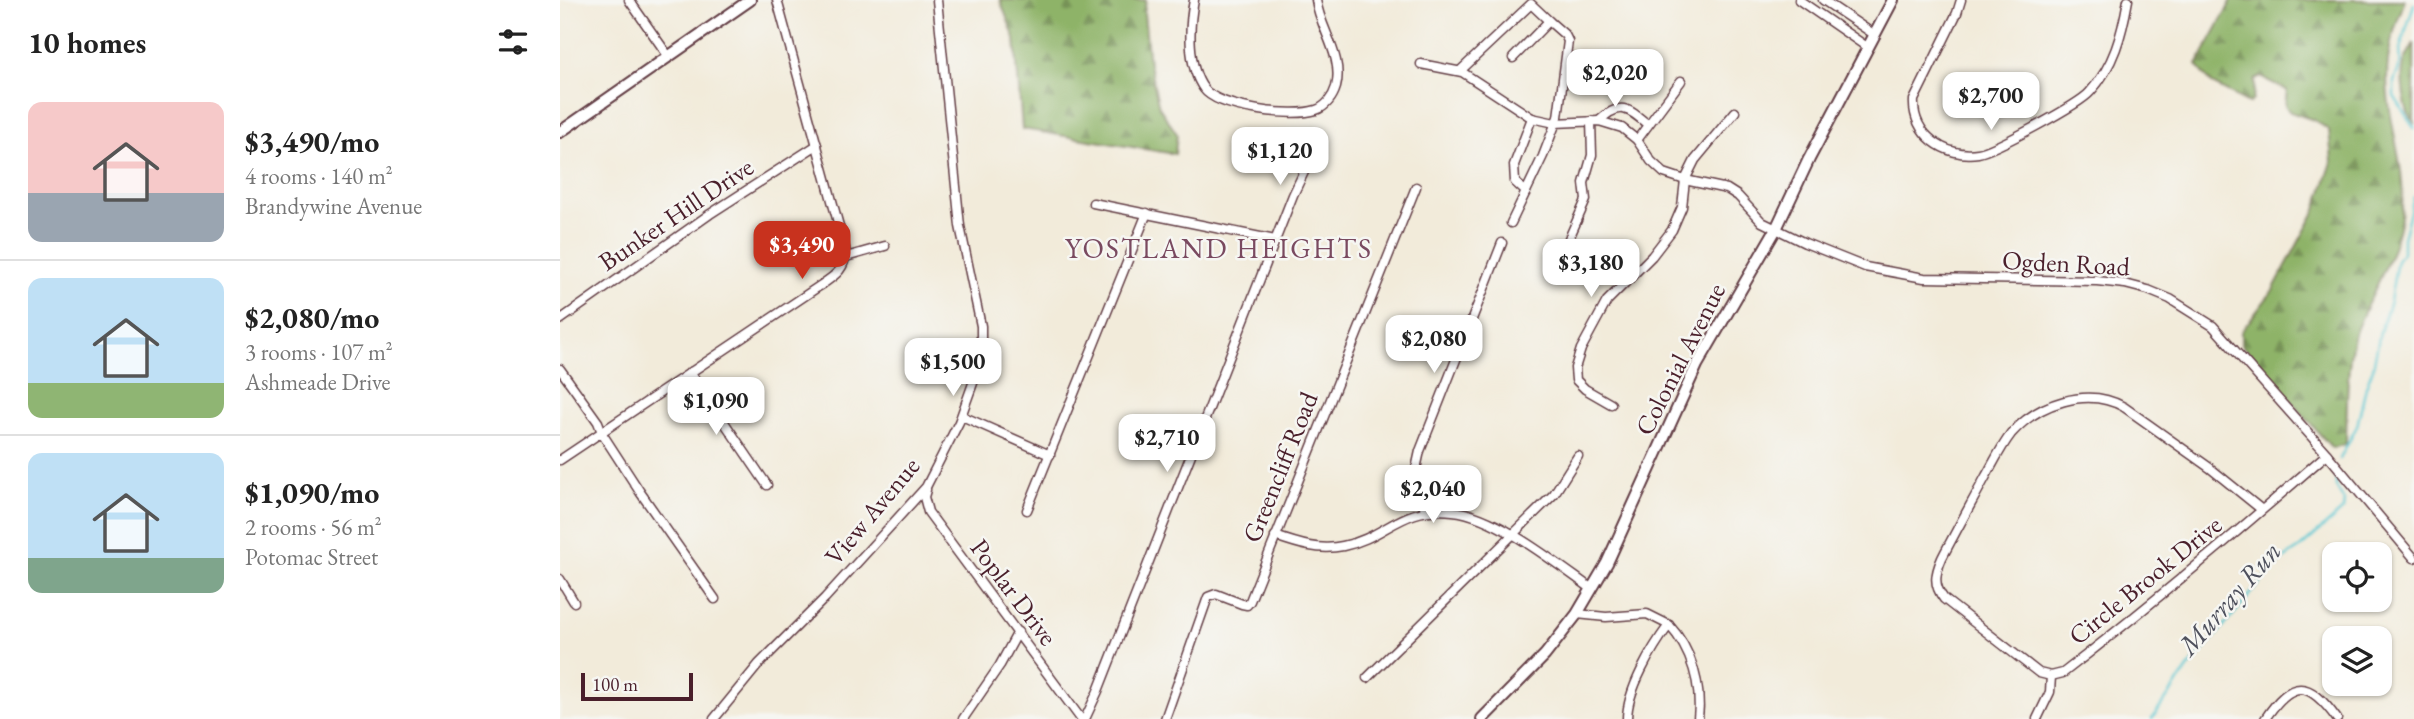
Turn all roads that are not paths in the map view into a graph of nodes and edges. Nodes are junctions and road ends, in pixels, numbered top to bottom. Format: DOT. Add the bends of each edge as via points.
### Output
graph roads {
  1 [pos="629,0"];
  2 [pos="750,0"];
  3 [pos="777,0"];
  4 [pos="937,0"];
  5 [pos="1194,0"];
  6 [pos="1316,0"];
  7 [pos="1799,0"];
  8 [pos="1823,0"];
  9 [pos="1893,0"];
  10 [pos="1961,0"];
  11 [pos="2128,0"];
  12 [pos="1549,20"];
  13 [pos="1875,35"];
  14 [pos="1867,47"];
  15 [pos="669,57"];
  16 [pos="1513,58"];
  17 [pos="1422,64"];
  18 [pos="1460,71"];
  19 [pos="1681,81"];
  20 [pos="1735,112"];
  21 [pos="1532,118"];
  22 [pos="1595,121"];
  23 [pos="1555,123"];
  24 [pos="1647,124"];
  25 [pos="560,132"];
  26 [pos="1637,140"];
  27 [pos="817,145"];
  28 [pos="1315,149"];
  29 [pos="1685,180"];
  30 [pos="1416,187"];
  31 [pos="1526,192"];
  32 [pos="1093,203"];
  33 [pos="1147,214"];
  34 [pos="1511,223"];
  35 [pos="1776,229"];
  36 [pos="1275,240"];
  37 [pos="1502,243"];
  38 [pos="885,246"];
  39 [pos="1563,252"];
  40 [pos="846,257"];
  41 [pos="560,320"];
  42 [pos="560,369"];
  43 [pos="690,372"];
  44 [pos="1611,404"];
  45 [pos="962,416"];
  46 [pos="602,431"];
  47 [pos="2327,454"];
  48 [pos="1050,455"];
  49 [pos="1578,456"];
  50 [pos="560,460"];
  51 [pos="766,485"];
  52 [pos="926,487"];
  53 [pos="1027,510"];
  54 [pos="2262,510"];
  55 [pos="1425,512"];
  56 [pos="1511,535"];
  57 [pos="1275,536"];
  58 [pos="2414,558"];
  59 [pos="560,579"];
  60 [pos="1592,589"];
  61 [pos="715,599"];
  62 [pos="574,602"];
  63 [pos="1577,614"];
  64 [pos="1669,625"];
  65 [pos="1018,632"];
  66 [pos="2051,677"];
  67 [pos="1367,678"];
  68 [pos="714,719"];
  69 [pos="963,719"];
  70 [pos="1083,719"];
  71 [pos="1165,719"];
  72 [pos="1482,719"];
  73 [pos="1628,719"];
  74 [pos="1698,719"];
  75 [pos="2037,719"];
  76 [pos="2265,719"];
  77 [pos="2336,719"];
  1 -- 15 [label="street"];
  2 -- 15 [label="main road"];
  3 -- 27 [label="street"];
  4 -- 45 [label="street, View Avenue" via="960,226 982,338 981,361"];
  5 -- 6 [label="street" via="1192,58 1204,88 1216,99 1247,108 1305,112 1328,103 1338,70"];
  7 -- 14 [label="street"];
  8 -- 13 [label="street"];
  9 -- 13 [label="main road, Colonial Avenue"];
  10 -- 11 [label="street" via="1913,100 1913,109 1922,131 1935,144 1979,153 2087,96 2115,53"];
  12 -- 16 [label="street"];
  12 -- 18 [label="street" via="1531,4"];
  12 -- 23 [label="street" via="1568,41"];
  13 -- 14 [label="main road, Colonial Avenue"];
  14 -- 35 [label="main road, Colonial Avenue"];
  15 -- 25 [label="main road"];
  17 -- 18 [label="street"];
  18 -- 21 [label="street"];
  19 -- 24 [label="street"];
  20 -- 29 [label="street" via="1695,160"];
  21 -- 23 [label="street"];
  21 -- 31 [label="street" via="1514,165 1515,182"];
  22 -- 23 [label="street"];
  22 -- 24 [label="street" via="1622,108"];
  22 -- 26 [label="street" via="1622,128"];
  22 -- 39 [label="street" via="1584,183 1586,200"];
  23 -- 31 [label="street"];
  24 -- 26 [label="street"];
  26 -- 29 [label="street, Ogden Road" via="1656,167"];
  27 -- 40 [label="street"];
  27 -- 41 [label="street, Bunker Hill Drive"];
  28 -- 36 [label="street"];
  29 -- 35 [label="street, Ogden Road" via="1731,191 1762,222"];
  29 -- 44 [label="street" via="1682,206 1672,230 1607,301 1575,368 1579,384"];
  30 -- 57 [label="street, Greencliff Road"];
  31 -- 34 [label="street"];
  32 -- 33 [label="street"];
  33 -- 36 [label="street"];
  33 -- 48 [label="street"];
  35 -- 47 [label="street, Ogden Road" via="1892,274 2097,281 2148,290 2220,332"];
  35 -- 60 [label="main road, Colonial Avenue" via="1692,376 1625,528"];
  36 -- 70 [label="street"];
  37 -- 55 [label="street" via="1419,451 1416,470"];
  38 -- 40 [label="street"];
  40 -- 43 [label="street" via="836,275"];
  42 -- 46 [label="street"];
  43 -- 46 [label="street"];
  43 -- 51 [label="street"];
  45 -- 48 [label="street"];
  45 -- 52 [label="street, View Avenue"];
  46 -- 50 [label="street"];
  46 -- 61 [label="street"];
  47 -- 54 [label="street, Circle Brook Drive"];
  47 -- 58 [label="street, Ogden Road"];
  48 -- 53 [label="street"];
  49 -- 56 [label="street" via="1554,494"];
  52 -- 65 [label="street, Poplar Drive" via="928,512"];
  52 -- 68 [label="street, View Avenue"];
  54 -- 66 [label="street, Circle Brook Drive" via="2149,607 2063,673"];
  54 -- 66 [label="street, Circle Brook Drive" via="2112,400 2076,397 2022,423 2005,442 1964,516 1942,558 1936,583 1944,599 2039,673"];
  55 -- 56 [label="street" via="1465,513"];
  55 -- 57 [label="street" via="1345,546 1314,547"];
  56 -- 60 [label="street"];
  56 -- 67 [label="street"];
  57 -- 71 [label="street, Greencliff Road" via="1247,605 1216,594 1208,597"];
  59 -- 62 [label="street"];
  60 -- 63 [label="main road, Colonial Avenue"];
  63 -- 64 [label="street" via="1647,614"];
  63 -- 72 [label="main road, Colonial Avenue" via="1525,678"];
  64 -- 73 [label="street" via="1635,686"];
  64 -- 74 [label="street" via="1690,659 1698,684"];
  65 -- 69 [label="street"];
  65 -- 70 [label="street, Poplar Drive"];
  66 -- 75 [label="street" via="2050,692"];
  76 -- 77 [label="street" via="2282,696 2301,689 2318,697"];
}
